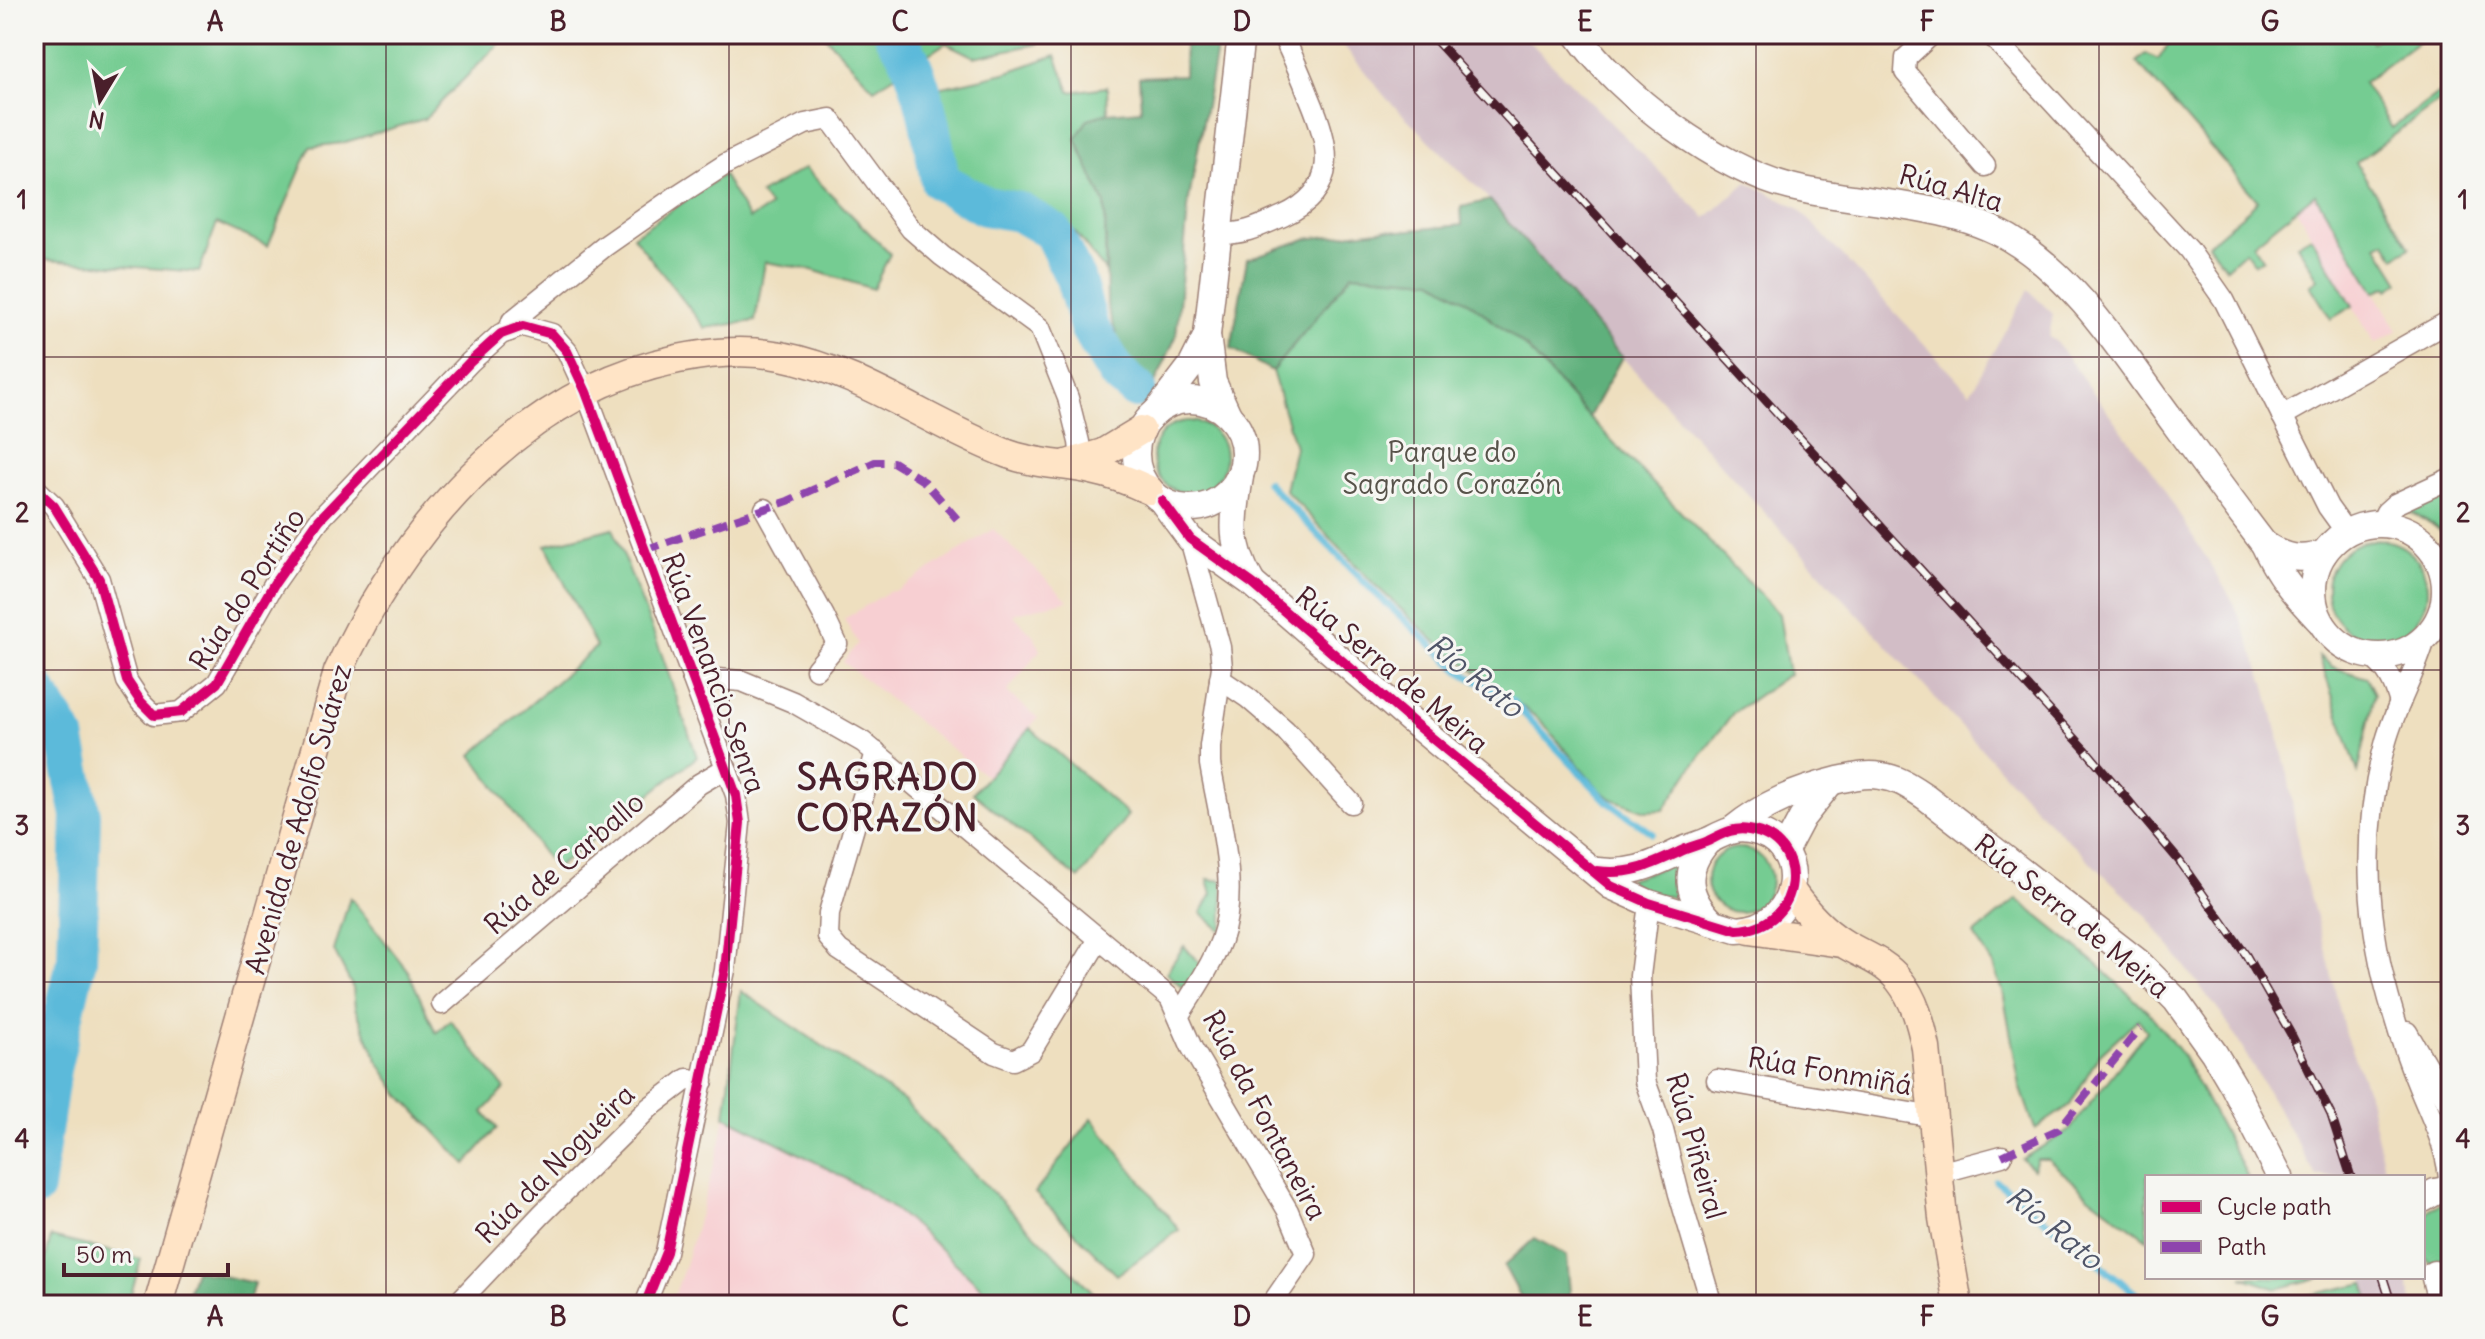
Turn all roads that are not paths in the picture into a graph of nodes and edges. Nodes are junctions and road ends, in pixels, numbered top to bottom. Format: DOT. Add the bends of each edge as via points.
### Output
graph roads {
  1 [pos="1241,34"];
  2 [pos="1282,34"];
  3 [pos="1577,34"];
  4 [pos="1932,34"];
  5 [pos="1990,34"];
  6 [pos="1985,166"];
  7 [pos="1218,234"];
  8 [pos="2451,320"];
  9 [pos="509,331"];
  10 [pos="1207,335"];
  11 [pos="586,392"];
  12 [pos="1228,415"];
  13 [pos="2282,416"];
  14 [pos="1149,421"];
  15 [pos="1070,462"];
  16 [pos="1240,475"];
  17 [pos="2451,478"];
  18 [pos="34,487"];
  19 [pos="1155,495"];
  20 [pos="765,509"];
  21 [pos="2380,524"];
  22 [pos="2346,532"];
  23 [pos="1190,539"];
  24 [pos="2264,544"];
  25 [pos="2324,553"];
  26 [pos="1253,584"];
  27 [pos="2448,606"];
  28 [pos="2319,620"];
  29 [pos="2425,639"];
  30 [pos="2370,656"];
  31 [pos="816,669"];
  32 [pos="692,677"];
  33 [pos="1220,679"];
  34 [pos="2400,703"];
  35 [pos="876,752"];
  36 [pos="726,768"];
  37 [pos="1830,783"];
  38 [pos="1351,803"];
  39 [pos="1732,830"];
  40 [pos="1708,841"];
  41 [pos="1784,852"];
  42 [pos="1597,871"];
  43 [pos="1791,891"];
  44 [pos="1649,903"];
  45 [pos="1712,922"];
  46 [pos="1750,930"];
  47 [pos="1099,939"];
  48 [pos="1842,943"];
  49 [pos="442,1004"];
  50 [pos="1179,1015"];
  51 [pos="2394,1018"];
  52 [pos="1717,1080"];
  53 [pos="703,1081"];
  54 [pos="2451,1108"];
  55 [pos="1934,1117"];
  56 [pos="2002,1156"];
  57 [pos="1939,1173"];
  58 [pos="2279,1175"];
  59 [pos="2450,1189"];
  60 [pos="2425,1198"];
  61 [pos="2436,1273"];
  62 [pos="158,1305"];
  63 [pos="456,1305"];
  64 [pos="645,1305"];
  65 [pos="1271,1305"];
  66 [pos="1712,1305"];
  67 [pos="1958,1305"];
  68 [pos="2442,1305"];
  1 -- 7 [label="street"];
  2 -- 7 [label="street" via="1322,128 1328,164 1320,188 1302,207 1245,233"];
  3 -- 24 [label="street, Rúa Alta" via="1618,81 1711,154 1793,187 1962,220 1998,232 2050,266"];
  4 -- 6 [label="street" via="1906,58 1905,72"];
  5 -- 13 [label="street" via="2189,250 2224,300"];
  7 -- 10 [label="street"];
  8 -- 13 [label="street"];
  9 -- 11 [label="street" via="523,326 552,334 567,351"];
  9 -- 15 [label="street" via="512,321 565,278 678,195 805,124 830,119 911,229 1040,328 1079,442"];
  9 -- 18 [label="street, Rúa do Portiño" via="470,362 319,520 274,584 217,683 181,712 154,715 127,681 99,579 54,506"];
  10 -- 12 [label="street" via="1213,382"];
  10 -- 14 [label="street" via="1192,365"];
  11 -- 15 [label="main road, Avenida de Adolfo Suárez" via="629,372 697,355 737,351 781,356 857,381 1008,454"];
  11 -- 32 [label="street, Rúa Venancio Senra"];
  11 -- 62 [label="main road, Avenida de Adolfo Suárez" via="522,434 455,493 420,533 359,627 321,727"];
  12 -- 14 [label="street" via="1215,406 1186,400"];
  12 -- 16 [label="street" via="1243,443"];
  13 -- 22 [label="street"];
  14 -- 15 [label="main road" via="1118,445"];
  14 -- 19 [label="street" via="1136,445 1136,461 1140,477"];
  15 -- 19 [label="main road, Avenida de Adolfo Suárez"];
  16 -- 19 [label="street" via="1231,491 1207,506 1176,507"];
  16 -- 26 [label="street, Rúa Serra de Meira" via="1235,547"];
  17 -- 21 [label="street" via="2395,504"];
  19 -- 23 [label="street, Rúa Serra de Meira"];
  20 -- 31 [label="street" via="837,644"];
  21 -- 22 [label="street"];
  21 -- 27 [label="street" via="2417,535 2431,548 2444,575"];
  22 -- 25 [label="street"];
  23 -- 26 [label="street, Rúa Serra de Meira"];
  23 -- 33 [label="street, Rúa da Fontaneira" via="1220,647"];
  24 -- 25 [label="street" via="2287,557"];
  24 -- 28 [label="street, Rúa Alta" via="2286,583"];
  25 -- 28 [label="street" via="2312,585"];
  26 -- 42 [label="street, Rúa Serra de Meira"];
  27 -- 29 [label="street"];
  28 -- 30 [label="street" via="2349,650"];
  29 -- 30 [label="street" via="2390,656"];
  29 -- 34 [label="street"];
  30 -- 34 [label="street" via="2394,680"];
  32 -- 35 [label="street" via="742,681 793,702"];
  32 -- 36 [label="street, Rúa Venancio Senra"];
  33 -- 38 [label="street" via="1285,730"];
  33 -- 50 [label="street, Rúa da Fontaneira" via="1210,764 1229,884 1225,924 1206,971"];
  34 -- 51 [label="street" via="2378,777 2369,864 2372,928"];
  35 -- 47 [label="street"];
  35 -- 47 [label="street" via="829,913 828,937 839,950 994,1053 1013,1060 1031,1051"];
  36 -- 49 [label="street, Rúa de Carballo" via="699,784"];
  36 -- 53 [label="street, Rúa Venancio Senra" via="740,823 725,970"];
  37 -- 39 [label="street, Rúa Serra de Meira" via="1800,789"];
  37 -- 41 [label="street"];
  37 -- 58 [label="street, Rúa Serra de Meira" via="1866,775 1901,781 2138,962 2176,1000 2214,1053"];
  39 -- 40 [label="street, Rúa Serra de Meira"];
  39 -- 41 [label="street" via="1762,833"];
  40 -- 42 [label="street, Rúa Serra de Meira" via="1646,868"];
  40 -- 45 [label="street" via="1692,865 1690,881 1693,896"];
  41 -- 43 [label="street"];
  42 -- 44 [label="street, Rúa Serra de Meira" via="1611,886"];
  43 -- 46 [label="street" via="1777,916"];
  43 -- 48 [label="main road, Rúa Serra de Meira"];
  44 -- 45 [label="street, Rúa Serra de Meira"];
  44 -- 66 [label="street, Rúa Piñeiral" via="1640,976 1645,1081"];
  45 -- 46 [label="street, Rúa Serra de Meira"];
  46 -- 48 [label="main road, Rúa Serra de Meira"];
  47 -- 50 [label="street" via="1170,998"];
  48 -- 55 [label="main road, Rúa Serra de Meira" via="1882,963 1911,998 1926,1048"];
  50 -- 65 [label="street, Rúa da Fontaneira" via="1192,1048 1288,1211 1306,1254"];
  51 -- 54 [label="street" via="2412,1037"];
  51 -- 59 [label="street" via="2448,1163"];
  52 -- 55 [label="street, Rúa Fonmiñá"];
  53 -- 63 [label="street, Rúa da Nogueira" via="687,1079 657,1100"];
  53 -- 64 [label="street, Rúa Venancio Senra" via="666,1252"];
  55 -- 57 [label="main road, Rúa Serra de Meira"];
  56 -- 57 [label="street"];
  57 -- 67 [label="main road, Rúa Serra de Meira"];
  59 -- 60 [label="street"];
  61 -- 68 [label="street"];
}
